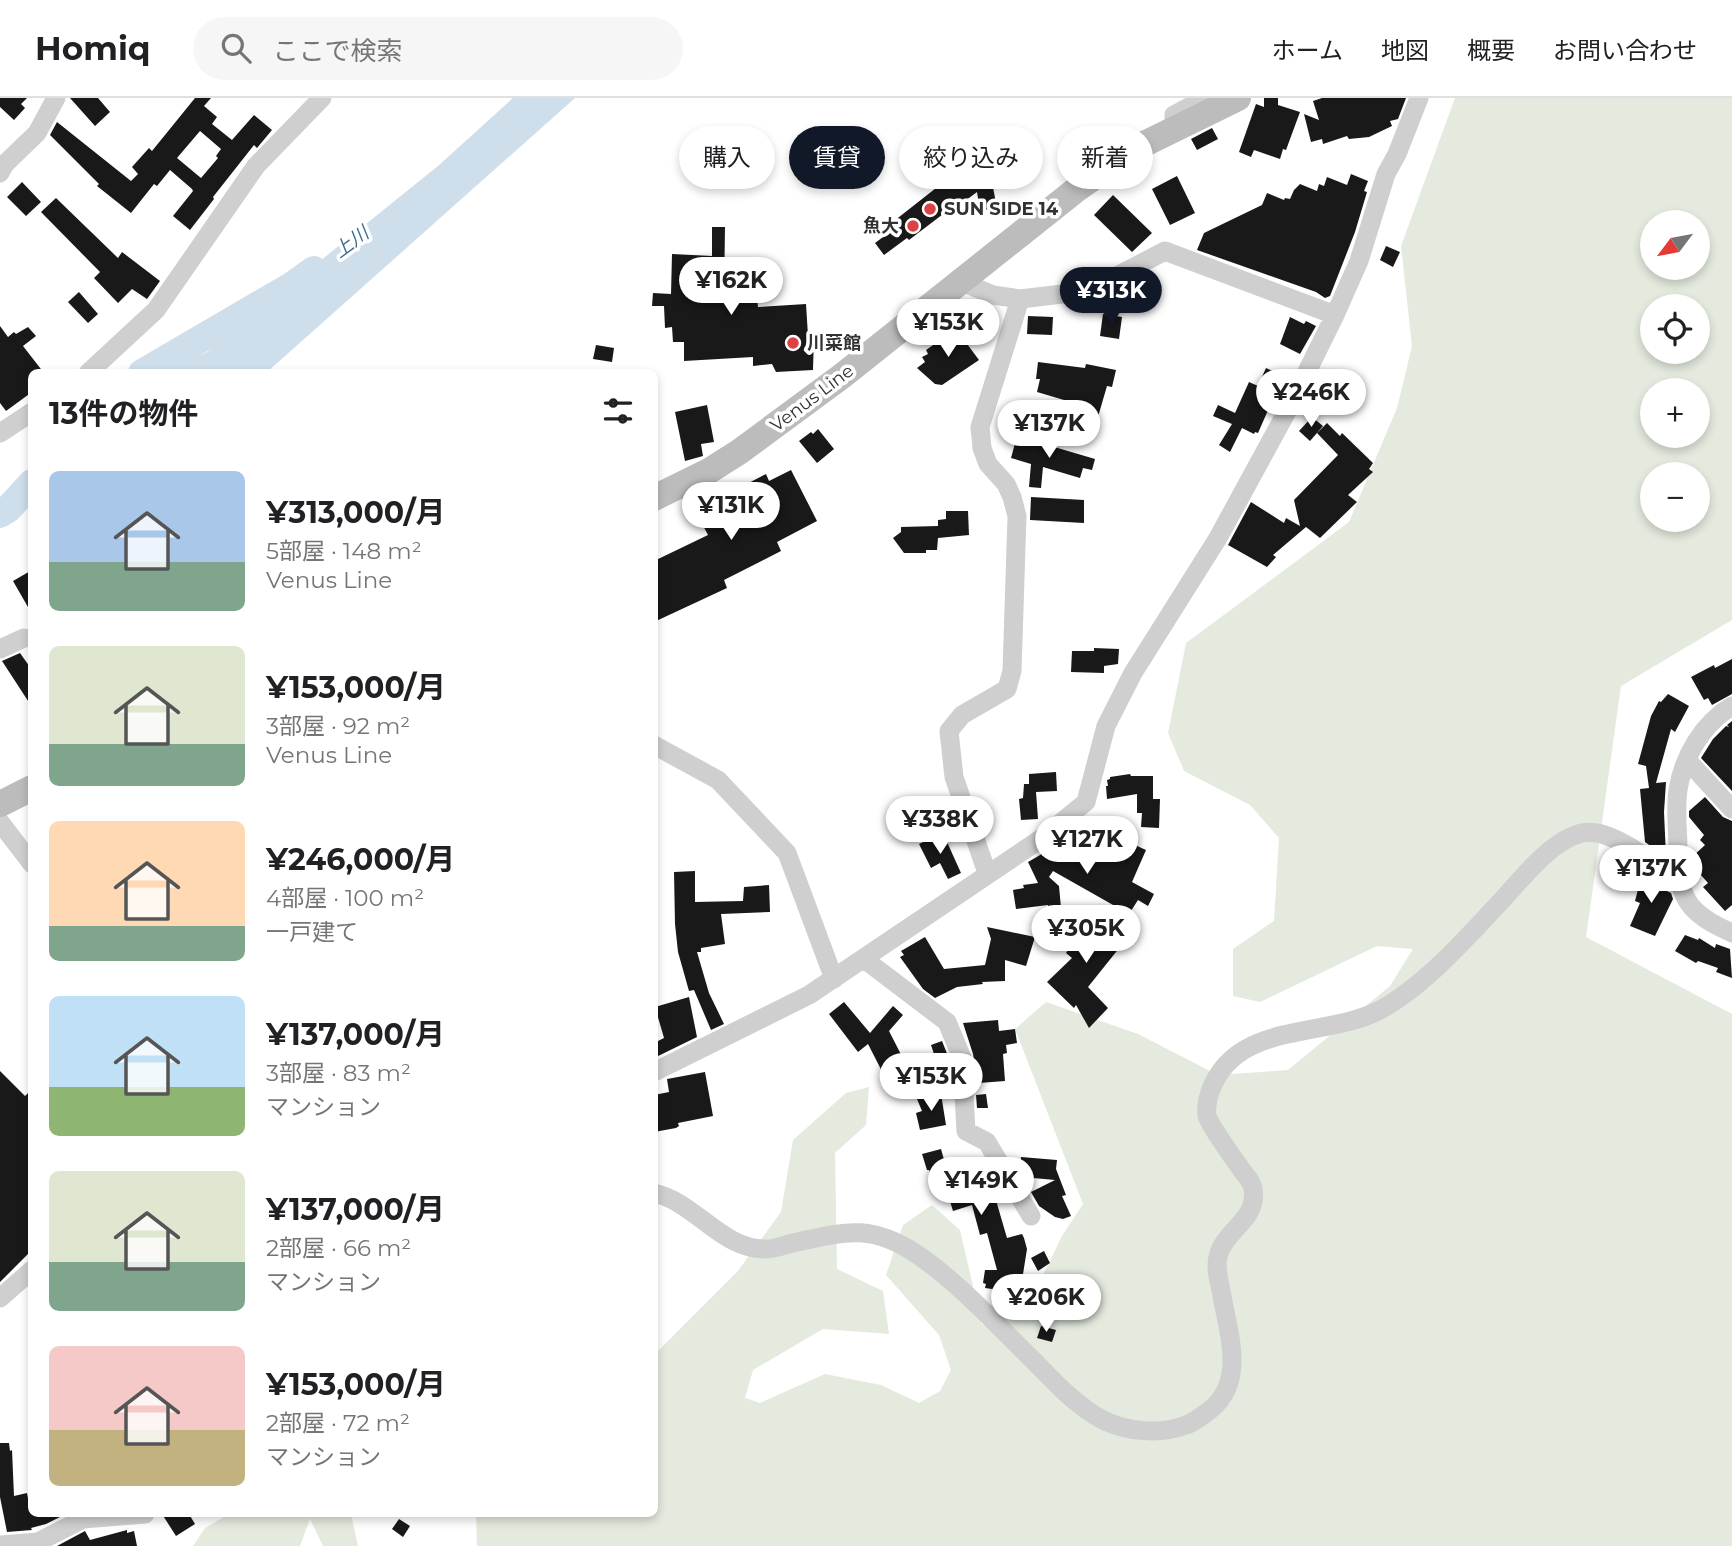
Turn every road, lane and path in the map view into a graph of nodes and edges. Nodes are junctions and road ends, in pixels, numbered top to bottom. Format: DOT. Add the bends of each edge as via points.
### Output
graph roads {
  1 [pos="55,98"];
  2 [pos="322,98"];
  3 [pos="1206,98"];
  4 [pos="1238,98"];
  5 [pos="1419,98"];
  6 [pos="1174,129"];
  7 [pos="0,173"];
  8 [pos="962,282"];
  9 [pos="1020,299"];
  10 [pos="1335,314"];
  11 [pos="92,369"];
  12 [pos="28,415"];
  13 [pos="0,433"];
  14 [pos="658,496"];
  15 [pos="24,638"];
  16 [pos="0,649"];
  17 [pos="1732,706"];
  18 [pos="658,747"];
  19 [pos="1687,760"];
  20 [pos="28,790"];
  21 [pos="0,804"];
  22 [pos="1732,809"];
  23 [pos="0,822"];
  24 [pos="28,859"];
  25 [pos="987,873"];
  26 [pos="1679,882"];
  27 [pos="1732,933"];
  28 [pos="864,960"];
  29 [pos="834,979"];
  30 [pos="658,1070"];
  31 [pos="658,1194"];
  32 [pos="1031,1216"];
  33 [pos="28,1274"];
  34 [pos="0,1298"];
  35 [pos="108,1517"];
  36 [pos="0,1545"];
  1 -- 7 [label="street" via="37,133"];
  2 -- 11 [label="street" via="256,166 156,310"];
  3 -- 6 [label="street" via="1174,115"];
  4 -- 6 [label="main road, Venus Line"];
  5 -- 10 [label="street"];
  6 -- 8 [label="main road, Venus Line" via="1136,148 1077,189"];
  8 -- 9 [label="street" via="993,295"];
  8 -- 14 [label="main road, Venus Line" via="739,452"];
  9 -- 10 [label="street" via="1088,291 1165,251"];
  9 -- 25 [label="street" via="980,427 988,464 1006,484 1017,516 1012,671 1007,690 962,715 949,731 954,777"];
  10 -- 25 [label="street" via="1218,538 1133,673 1106,726 1086,802 1042,838"];
  12 -- 13 [label="street"];
  15 -- 16 [label="street"];
  17 -- 19 [label="street" via="1701,733"];
  18 -- 29 [label="street" via="718,780 787,853"];
  19 -- 22 [label="street"];
  19 -- 26 [label="street" via="1678,791"];
  20 -- 21 [label="main road"];
  23 -- 24 [label="street"];
  25 -- 28 [label="street"];
  26 -- 27 [label="street" via="1690,906"];
  26 -- 31 [label="street" via="1625,843 1592,832 1579,833 1544,855 1421,981 1380,1010 1345,1023 1260,1040 1230,1060 1208,1096 1207,1116 1253,1184 1254,1205 1218,1257 1233,1371 1219,1404 1188,1425 1158,1432 1124,1428 1101,1419 916,1254 871,1232 843,1232 766,1249 744,1245 690,1208"];
  28 -- 29 [label="street"];
  28 -- 32 [label="street" via="947,1022 962,1058 966,1131 987,1142"];
  29 -- 30 [label="street"];
  33 -- 34 [label="street"];
  35 -- 36 [label="street" via="83,1519 38,1542"];
}
